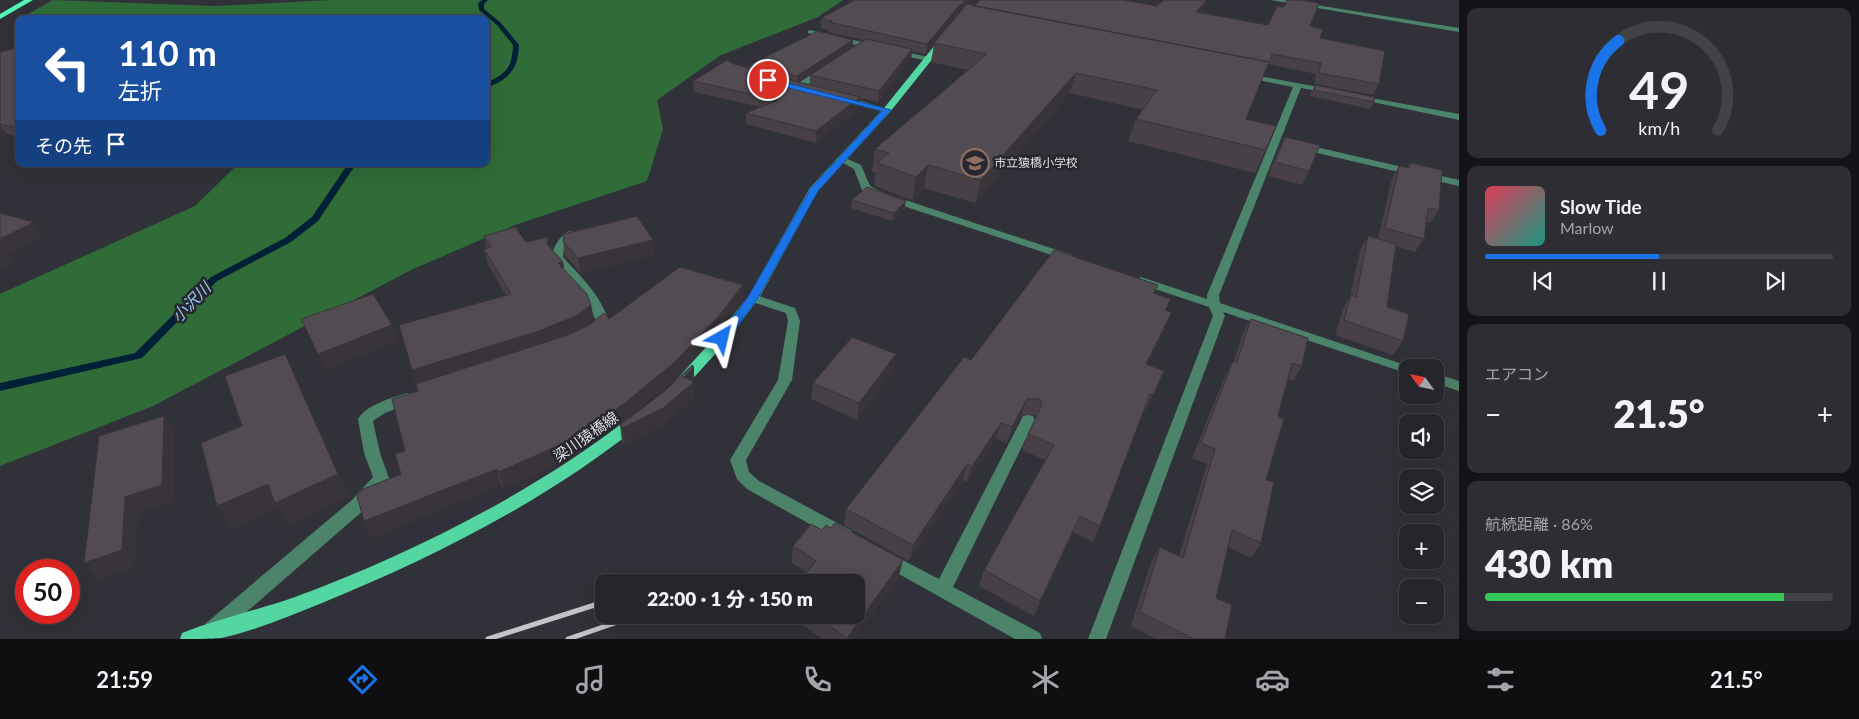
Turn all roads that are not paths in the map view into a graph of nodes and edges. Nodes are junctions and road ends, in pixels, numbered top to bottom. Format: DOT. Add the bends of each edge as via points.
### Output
graph roads {
  1 [pos="29,0"];
  2 [pos="1273,0"];
  3 [pos="0,17"];
  4 [pos="1459,30"];
  5 [pos="810,32"];
  6 [pos="950,32"];
  7 [pos="862,45"];
  8 [pos="852,52"];
  9 [pos="928,59"];
  10 [pos="829,67"];
  11 [pos="1240,74"];
  12 [pos="1298,85"];
  13 [pos="807,90"];
  14 [pos="1336,93"];
  15 [pos="1346,95"];
  16 [pos="834,97"];
  17 [pos="887,110"];
  18 [pos="1459,117"];
  19 [pos="1286,143"];
  20 [pos="841,159"];
  21 [pos="1459,183"];
  22 [pos="570,234"];
  23 [pos="1076,259"];
  24 [pos="1132,278"];
  25 [pos="752,298"];
  26 [pos="1214,305"];
  27 [pos="582,339"];
  28 [pos="1399,366"];
  29 [pos="1444,381"];
  30 [pos="1459,386"];
  31 [pos="671,391"];
  32 [pos="418,394"];
  33 [pos="642,416"];
  34 [pos="1028,420"];
  35 [pos="856,542"];
  36 [pos="873,552"];
  37 [pos="942,590"];
  38 [pos="206,635"];
  39 [pos="190,639"];
  40 [pos="1033,639"];
  41 [pos="1097,639"];
  1 -- 3 [label="highway"];
  2 -- 4 [label="street"];
  5 -- 7 [label="street"];
  6 -- 9 [label="main road"];
  7 -- 8 [label="street"];
  7 -- 9 [label="street"];
  9 -- 17 [label="main road"];
  10 -- 13 [label="street" via="793,87"];
  11 -- 12 [label="street"];
  12 -- 14 [label="street"];
  12 -- 19 [label="street"];
  15 -- 18 [label="street"];
  16 -- 17 [label="street"];
  17 -- 20 [label="main road"];
  19 -- 21 [label="street"];
  19 -- 26 [label="street" via="1213,296"];
  20 -- 23 [label="street" via="858,167 866,188 880,195"];
  20 -- 25 [label="main road" via="814,190"];
  22 -- 27 [label="street" via="559,248 557,258 589,293 600,309 603,322"];
  24 -- 26 [label="street"];
  25 -- 31 [label="main road" via="691,374"];
  25 -- 35 [label="street" via="791,311 794,321 785,380 738,460 742,475 753,485"];
  26 -- 28 [label="street"];
  26 -- 41 [label="street" via="1219,316"];
  29 -- 30 [label="street"];
  32 -- 38 [label="street" via="380,409 365,419 372,453 382,478 359,504"];
  33 -- 38 [label="main road, 梁川猿橋線" via="563,473 431,546 290,607"];
  34 -- 37 [label="street"];
  36 -- 37 [label="street"];
  37 -- 40 [label="street"];
  38 -- 39 [label="main road, 梁川猿橋線"];
}
